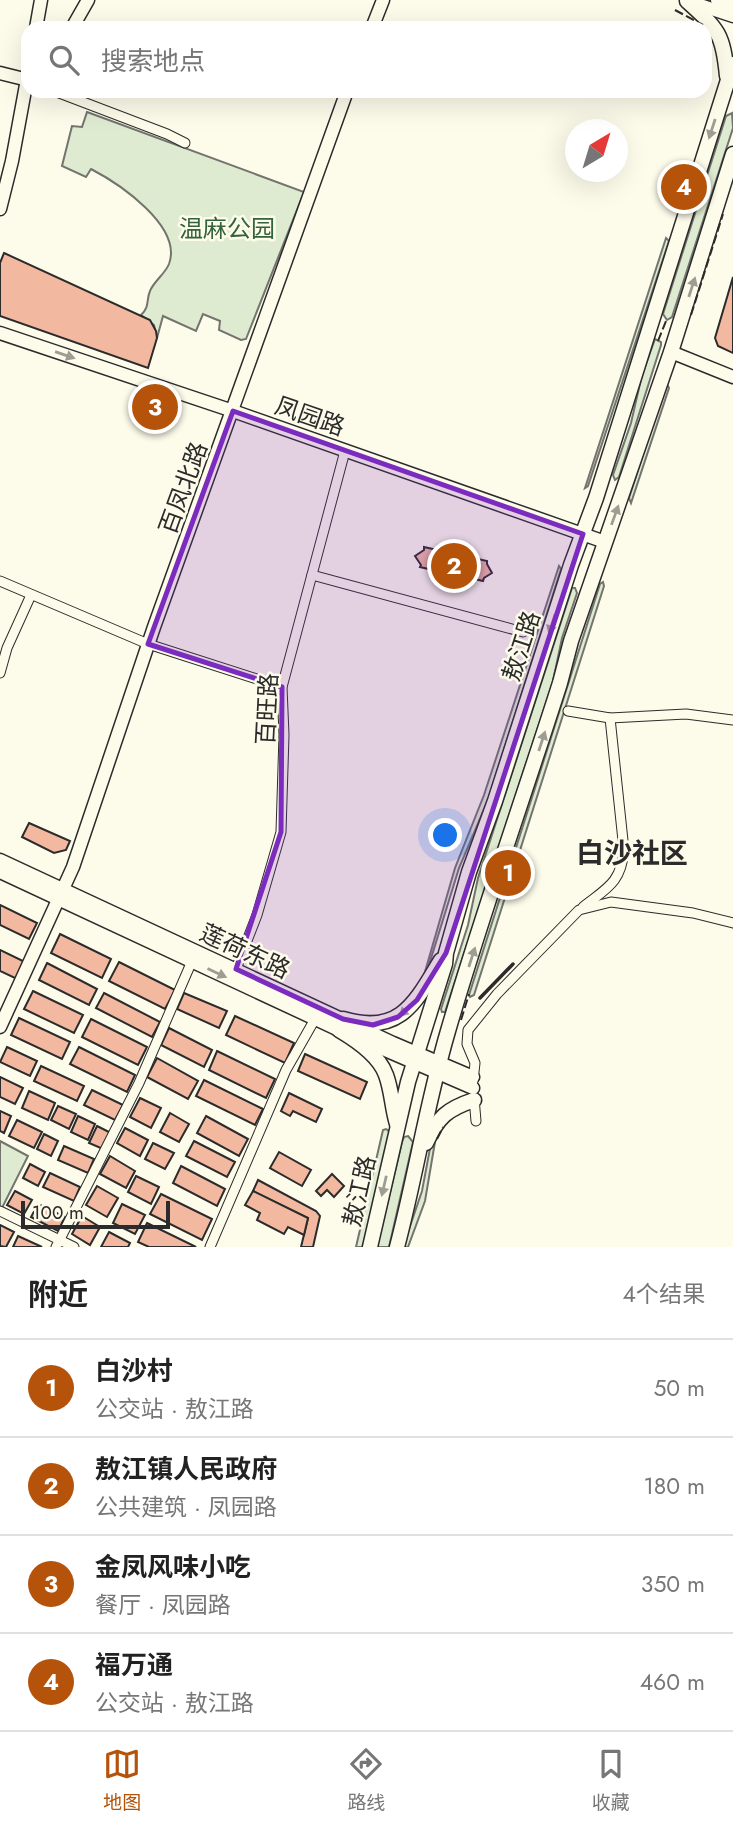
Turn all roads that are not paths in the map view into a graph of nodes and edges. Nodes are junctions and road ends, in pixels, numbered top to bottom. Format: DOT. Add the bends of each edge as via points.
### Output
graph roads {
  1 [pos="41,0"];
  2 [pos="88,0"];
  3 [pos="383,0"];
  4 [pos="685,0"];
  5 [pos="717,0"];
  6 [pos="733,6"];
  7 [pos="733,16"];
  8 [pos="37,21"];
  9 [pos="76,21"];
  10 [pos="375,21"];
  11 [pos="710,21"];
  12 [pos="712,24"];
  13 [pos="733,64"];
  14 [pos="0,73"];
  15 [pos="21,78"];
  16 [pos="727,81"];
  17 [pos="24,98"];
  18 [pos="72,98"];
  19 [pos="344,98"];
  20 [pos="727,106"];
  21 [pos="185,144"];
  22 [pos="733,155"];
  23 [pos="0,209"];
  24 [pos="0,333"];
  25 [pos="671,352"];
  26 [pos="733,377"];
  27 [pos="233,411"];
  28 [pos="345,451"];
  29 [pos="601,482"];
  30 [pos="624,490"];
  31 [pos="583,534"];
  32 [pos="605,542"];
  33 [pos="312,575"];
  34 [pos="567,579"];
  35 [pos="0,582"];
  36 [pos="589,586"];
  37 [pos="32,595"];
  38 [pos="523,632"];
  39 [pos="148,644"];
  40 [pos="0,673"];
  41 [pos="282,687"];
  42 [pos="568,711"];
  43 [pos="610,718"];
  44 [pos="733,720"];
  45 [pos="0,860"];
  46 [pos="0,872"];
  47 [pos="60,894"];
  48 [pos="579,910"];
  49 [pos="733,923"];
  50 [pos="446,953"];
  51 [pos="192,961"];
  52 [pos="236,969"];
  53 [pos="315,1019"];
  54 [pos="341,1024"];
  55 [pos="0,1027"];
  56 [pos="416,1058"];
  57 [pos="438,1068"];
  58 [pos="473,1088"];
  59 [pos="476,1121"];
  60 [pos="398,1126"];
  61 [pos="423,1133"];
  62 [pos="418,1160"];
  63 [pos="0,1211"];
  64 [pos="58,1243"];
  65 [pos="74,1247"];
  66 [pos="210,1247"];
  67 [pos="370,1247"];
  68 [pos="397,1247"];
  1 -- 8 [label="street"];
  2 -- 9 [label="street"];
  3 -- 10 [label="street"];
  4 -- 7 [label="street"];
  4 -- 11 [label="main road"];
  5 -- 6 [label="street"];
  12 -- 16 [label="main road" via="724,48"];
  13 -- 16 [label="main road, 敖江路"];
  14 -- 15 [label="street"];
  16 -- 20 [label="main road, 敖江路"];
  17 -- 23 [label="street"];
  18 -- 21 [label="street"];
  19 -- 27 [label="street, 百凤北路"];
  20 -- 29 [label="main road, 敖江路, one-way"];
  25 -- 22 [label="main road, 敖江路, one-way"];
  24 -- 27 [label="street, 凤园路, one-way"];
  25 -- 26 [label="street"];
  25 -- 30 [label="main road, 敖江路"];
  27 -- 28 [label="street, 凤园路"];
  27 -- 39 [label="street, 百凤北路"];
  28 -- 31 [label="street, 凤园路"];
  28 -- 33 [label="street, 百旺路"];
  29 -- 30 [label="main road"];
  29 -- 31 [label="main road, 敖江路"];
  32 -- 30 [label="main road, 敖江路, one-way"];
  31 -- 32 [label="street, 凤园路"];
  31 -- 34 [label="main road, 敖江路"];
  32 -- 36 [label="main road, 敖江路"];
  33 -- 38 [label="street"];
  33 -- 41 [label="street, 百旺路"];
  34 -- 36 [label="main road"];
  34 -- 50 [label="main road, 敖江路, one-way"];
  35 -- 37 [label="street"];
  57 -- 36 [label="main road, 敖江路, one-way"];
  37 -- 39 [label="street"];
  37 -- 40 [label="street"];
  39 -- 41 [label="street"];
  39 -- 47 [label="street, 百凤北路"];
  41 -- 52 [label="street, 百旺路" via="281,832"];
  42 -- 43 [label="street"];
  43 -- 44 [label="street" via="687,714"];
  43 -- 48 [label="street" via="622,868 613,883"];
  45 -- 47 [label="street, 莲荷东路"];
  46 -- 47 [label="street, 莲荷东路"];
  47 -- 51 [label="street, 莲荷东路"];
  47 -- 52 [label="street, 莲荷东路"];
  47 -- 55 [label="street, 百凤北路"];
  48 -- 49 [label="street" via="611,902"];
  48 -- 58 [label="street" via="468,1030 467,1044 475,1063"];
  50 -- 54 [label="main road, one-way" via="417,1000 398,1017 373,1025"];
  50 -- 56 [label="main road, 敖江路"];
  51 -- 53 [label="street, 莲荷东路, one-way"];
  51 -- 64 [label="street" via="139,1083"];
  52 -- 54 [label="street, 莲荷东路"];
  53 -- 54 [label="street, 莲荷东路"];
  53 -- 66 [label="street" via="286,1070"];
  54 -- 56 [label="street, 莲荷东路"];
  54 -- 60 [label="main road" via="386,1072"];
  56 -- 57 [label="street, 莲荷东路"];
  56 -- 60 [label="main road, 敖江路"];
  57 -- 58 [label="street, 莲荷东路"];
  57 -- 61 [label="main road, 敖江路"];
  58 -- 59 [label="street"];
  58 -- 62 [label="main road" via="440,1119"];
  60 -- 61 [label="main road"];
  60 -- 67 [label="main road, 敖江路, one-way"];
  61 -- 62 [label="main road, 敖江路"];
  62 -- 68 [label="main road, 敖江路"];
  63 -- 64 [label="street"];
  64 -- 65 [label="street"];
}
